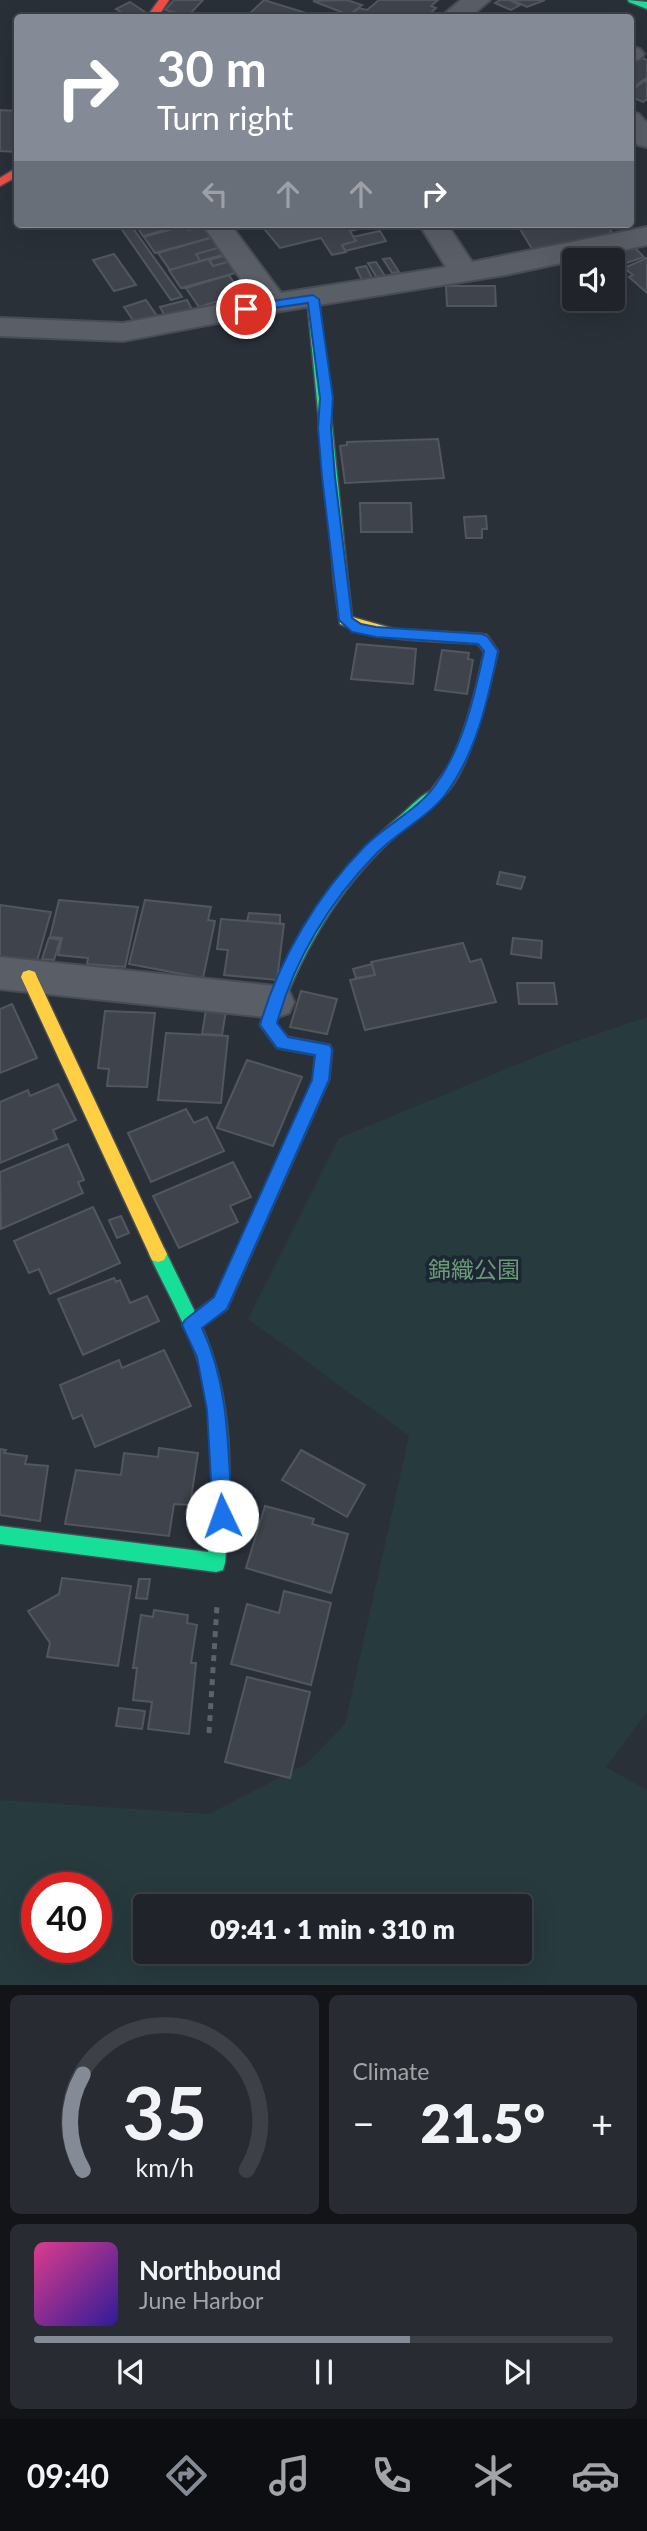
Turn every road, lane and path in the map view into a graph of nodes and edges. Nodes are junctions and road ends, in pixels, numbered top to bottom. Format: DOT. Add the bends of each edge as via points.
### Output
graph roads {
  1 [pos="478,0"];
  2 [pos="633,0"];
  3 [pos="647,6"];
  4 [pos="457,14"];
  5 [pos="634,124"];
  6 [pos="647,139"];
  7 [pos="219,228"];
  8 [pos="436,228"];
  9 [pos="647,236"];
  10 [pos="464,273"];
  11 [pos="313,299"];
  12 [pos="270,304"];
  13 [pos="0,327"];
  14 [pos="14,975"];
  15 [pos="275,1002"];
  16 [pos="191,1325"];
  17 [pos="0,1535"];
  18 [pos="216,1563"];
  19 [pos="209,1733"];
  1 -- 4 [label="street"];
  2 -- 3 [label="street"];
  5 -- 6 [label="street"];
  7 -- 12 [label="street"];
  8 -- 10 [label="street"];
  9 -- 10 [label="street"];
  10 -- 11 [label="street"];
  11 -- 12 [label="street"];
  11 -- 15 [label="street" via="327,398 327,456 345,620 376,632 482,639 491,651 480,705 439,792 371,850 317,914"];
  12 -- 13 [label="street" via="123,332"];
  14 -- 15 [label="street"];
  14 -- 16 [label="street"];
  15 -- 16 [label="street" via="268,1025 283,1043 324,1050 321,1080 220,1303"];
  16 -- 18 [label="street" via="206,1356 216,1410 222,1516"];
  17 -- 18 [label="street"];
  18 -- 19 [label="path" via="217,1632"];
}
